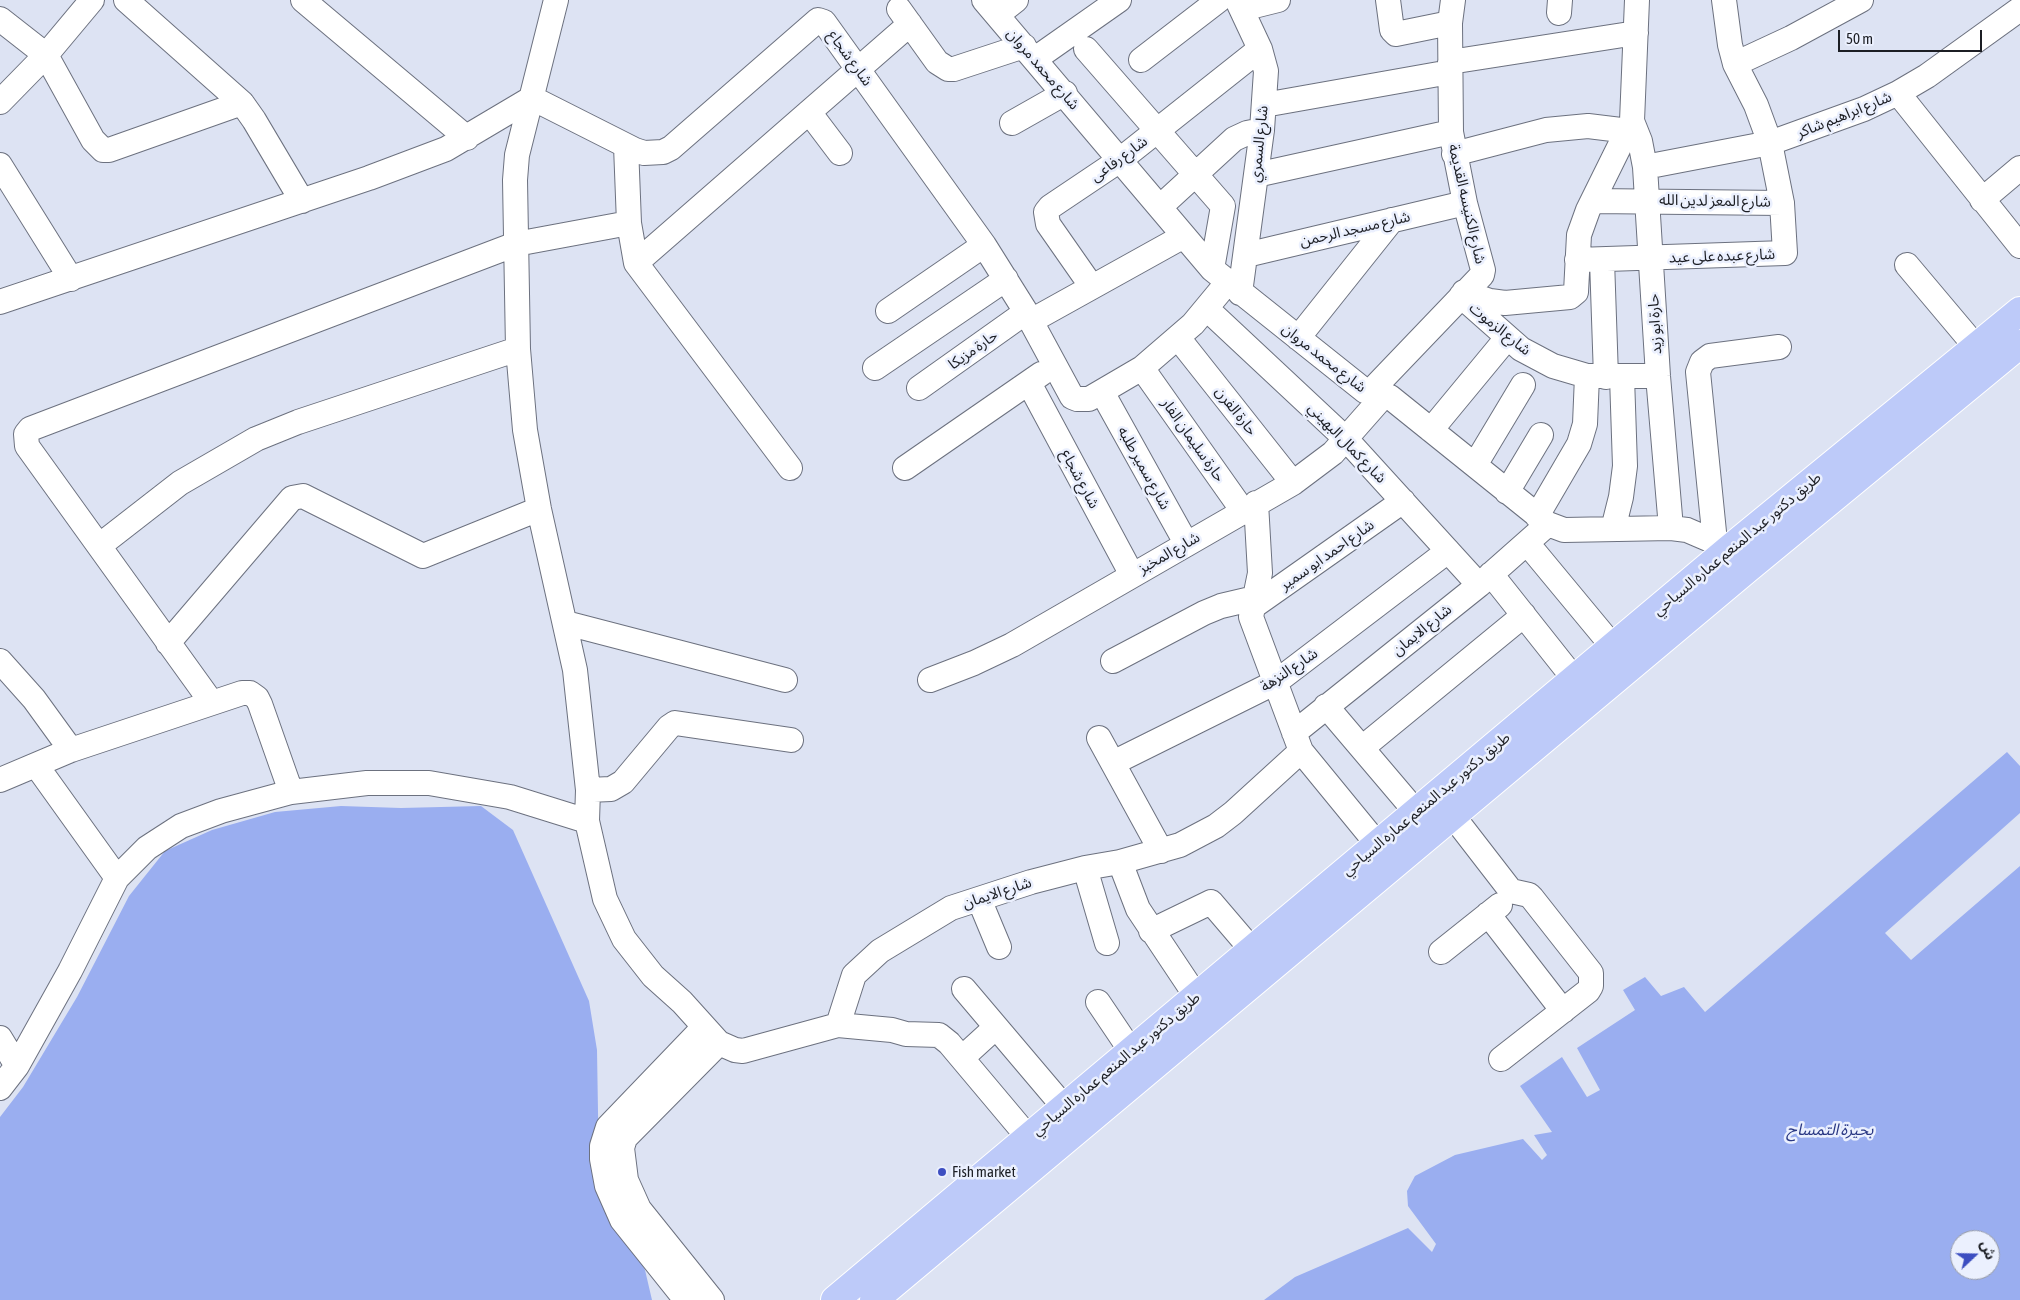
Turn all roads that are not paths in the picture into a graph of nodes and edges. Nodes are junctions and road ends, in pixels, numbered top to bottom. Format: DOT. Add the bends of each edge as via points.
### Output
graph roads {
  1 [pos="92,0"];
  2 [pos="126,0"];
  3 [pos="303,0"];
  4 [pos="556,0"];
  5 [pos="1016,0"];
  6 [pos="1119,0"];
  7 [pos="1218,0"];
  8 [pos="1278,0"];
  9 [pos="1388,0"];
  10 [pos="1453,0"];
  11 [pos="1637,0"];
  12 [pos="1724,0"];
  13 [pos="1861,0"];
  14 [pos="1240,4"];
  15 [pos="991,7"];
  16 [pos="2020,9"];
  17 [pos="0,19"];
  18 [pos="1450,24"];
  19 [pos="1636,33"];
  20 [pos="1086,49"];
  21 [pos="1260,49"];
  22 [pos="1030,53"];
  23 [pos="46,55"];
  24 [pos="1141,60"];
  25 [pos="1735,64"];
  26 [pos="1450,67"];
  27 [pos="858,69"];
  28 [pos="1065,93"];
  29 [pos="1898,93"];
  30 [pos="532,98"];
  31 [pos="0,102"];
  32 [pos="242,103"];
  33 [pos="1264,105"];
  34 [pos="809,112"];
  35 [pos="1012,123"];
  36 [pos="1630,126"];
  37 [pos="1262,130"];
  38 [pos="1156,131"];
  39 [pos="468,138"];
  40 [pos="1452,143"];
  41 [pos="1770,143"];
  42 [pos="626,146"];
  43 [pos="840,153"];
  44 [pos="1120,160"];
  45 [pos="0,165"];
  46 [pos="1645,167"];
  47 [pos="2020,168"];
  48 [pos="1194,175"];
  49 [pos="1256,175"];
  50 [pos="1648,200"];
  51 [pos="1982,200"];
  52 [pos="302,201"];
  53 [pos="1593,201"];
  54 [pos="1465,203"];
  55 [pos="1782,203"];
  56 [pos="1160,207"];
  57 [pos="1392,220"];
  58 [pos="629,224"];
  59 [pos="1184,236"];
  60 [pos="516,244"];
  61 [pos="984,245"];
  62 [pos="2020,246"];
  63 [pos="1246,255"];
  64 [pos="1652,258"];
  65 [pos="1577,260"];
  66 [pos="1602,260"];
  67 [pos="636,262"];
  68 [pos="1907,265"];
  69 [pos="1006,278"];
  70 [pos="71,279"];
  71 [pos="1226,281"];
  72 [pos="1092,287"];
  73 [pos="1462,294"];
  74 [pos="0,302"];
  75 [pos="1207,309"];
  76 [pos="888,311"];
  77 [pos="2020,311"];
  78 [pos="1029,316"];
  79 [pos="1298,338"];
  80 [pos="1507,338"];
  81 [pos="1179,339"];
  82 [pos="2020,344"];
  83 [pos="1779,347"];
  84 [pos="1976,347"];
  85 [pos="518,349"];
  86 [pos="1055,365"];
  87 [pos="875,368"];
  88 [pos="1142,368"];
  89 [pos="1658,376"];
  90 [pos="1605,377"];
  91 [pos="1028,383"];
  92 [pos="1523,385"];
  93 [pos="919,388"];
  94 [pos="1102,392"];
  95 [pos="1377,394"];
  96 [pos="1431,430"];
  97 [pos="1541,435"];
  98 [pos="1346,439"];
  99 [pos="1475,466"];
  100 [pos="790,468"];
  101 [pos="905,468"];
  102 [pos="1293,483"];
  103 [pos="1507,492"];
  104 [pos="1402,501"];
  105 [pos="1250,507"];
  106 [pos="539,509"];
  107 [pos="1542,520"];
  108 [pos="1671,528"];
  109 [pos="1613,529"];
  110 [pos="1186,543"];
  111 [pos="1527,543"];
  112 [pos="99,546"];
  113 [pos="1722,546"];
  114 [pos="1448,551"];
  115 [pos="1748,569"];
  116 [pos="1132,575"];
  117 [pos="1485,579"];
  118 [pos="1253,603"];
  119 [pos="1524,615"];
  120 [pos="566,623"];
  121 [pos="168,643"];
  122 [pos="1614,648"];
  123 [pos="0,661"];
  124 [pos="1113,661"];
  125 [pos="785,680"];
  126 [pos="930,680"];
  127 [pos="1575,680"];
  128 [pos="1276,682"];
  129 [pos="212,704"];
  130 [pos="1326,706"];
  131 [pos="1099,738"];
  132 [pos="792,740"];
  133 [pos="1298,742"];
  134 [pos="1362,748"];
  135 [pos="71,750"];
  136 [pos="1112,763"];
  137 [pos="36,765"];
  138 [pos="0,780"];
  139 [pos="588,790"];
  140 [pos="292,792"];
  141 [pos="1416,812"];
  142 [pos="1453,816"];
  143 [pos="587,821"];
  144 [pos="1378,845"];
  145 [pos="1161,851"];
  146 [pos="1120,862"];
  147 [pos="1085,868"];
  148 [pos="117,878"];
  149 [pos="1515,893"];
  150 [pos="979,899"];
  151 [pos="1488,914"];
  152 [pos="1151,931"];
  153 [pos="1108,943"];
  154 [pos="999,946"];
  155 [pos="1252,950"];
  156 [pos="1441,952"];
  157 [pos="964,989"];
  158 [pos="1196,996"];
  159 [pos="1098,1002"];
  160 [pos="1563,1011"];
  161 [pos="838,1025"];
  162 [pos="996,1027"];
  163 [pos="711,1035"];
  164 [pos="0,1038"];
  165 [pos="1131,1051"];
  166 [pos="962,1058"];
  167 [pos="1501,1059"];
  168 [pos="17,1066"];
  169 [pos="0,1088"];
  170 [pos="1064,1107"];
  171 [pos="1028,1137"];
  172 [pos="614,1172"];
  173 [pos="686,1300"];
  174 [pos="712,1300"];
  175 [pos="835,1300"];
  176 [pos="874,1300"];
  1 -- 23 [label="street"];
  2 -- 32 [label="street"];
  3 -- 39 [label="street"];
  4 -- 30 [label="street"];
  5 -- 15 [label="street"];
  6 -- 22 [label="street"];
  7 -- 24 [label="street"];
  8 -- 14 [label="street"];
  9 -- 18 [label="street" via="1392,30 1396,34"];
  10 -- 18 [label="street, شارع الكنيسه القديمة"];
  11 -- 19 [label="street"];
  12 -- 25 [label="street, شارع عبده على عيد"];
  13 -- 25 [label="street" via="1792,38"];
  14 -- 21 [label="street, شارع السمري"];
  15 -- 22 [label="street, شارع محمد مروان"];
  16 -- 29 [label="street, شارع ابراهيم شاكر"];
  17 -- 23 [label="street"];
  18 -- 26 [label="street, شارع الكنيسه القديمة"];
  19 -- 26 [label="street"];
  19 -- 36 [label="street"];
  20 -- 38 [label="street"];
  21 -- 33 [label="street, شارع السمري" via="1266,71"];
  21 -- 38 [label="street, شارع رفاعى"];
  22 -- 27 [label="street" via="948,69 937,62 904,16"];
  22 -- 28 [label="street, شارع محمد مروان"];
  23 -- 31 [label="street"];
  23 -- 32 [label="street" via="93,140 103,150"];
  25 -- 41 [label="street, شارع عبده على عيد"];
  26 -- 33 [label="street"];
  26 -- 40 [label="street, شارع الكنيسه القديمة"];
  27 -- 34 [label="street"];
  27 -- 42 [label="street, شارع شجاع" via="824,22 818,20 671,148 644,153"];
  27 -- 61 [label="street, شارع شجاع"];
  28 -- 35 [label="street"];
  28 -- 44 [label="street, شارع محمد مروان"];
  29 -- 41 [label="street, شارع ابراهيم شاكر" via="1832,122"];
  29 -- 51 [label="street"];
  30 -- 39 [label="street"];
  30 -- 42 [label="street, شارع شجاع"];
  30 -- 60 [label="street" via="517,155"];
  32 -- 52 [label="street"];
  33 -- 37 [label="street, شارع السمري"];
  34 -- 43 [label="street"];
  34 -- 67 [label="street"];
  36 -- 40 [label="street" via="1546,130"];
  36 -- 46 [label="street, حارة ابو زيد" via="1640,141"];
  36 -- 53 [label="street"];
  37 -- 48 [label="street" via="1234,139"];
  37 -- 49 [label="street, شارع السمري"];
  38 -- 44 [label="street, شارع رفاعى"];
  38 -- 48 [label="street"];
  39 -- 52 [label="street"];
  40 -- 49 [label="street"];
  40 -- 54 [label="street, شارع الكنيسه القديمة"];
  41 -- 46 [label="street, شارع ابراهيم شاكر"];
  41 -- 55 [label="street, شارع عبده على عيد"];
  42 -- 58 [label="street"];
  44 -- 56 [label="street, شارع محمد مروان"];
  44 -- 72 [label="street, شارع رفاعى" via="1046,212 1048,224"];
  45 -- 70 [label="street"];
  46 -- 50 [label="street, حارة ابو زيد"];
  47 -- 51 [label="street"];
  48 -- 56 [label="street"];
  48 -- 71 [label="street" via="1224,210"];
  49 -- 63 [label="street, شارع السمري"];
  50 -- 53 [label="street, شارع المعز لدين الله"];
  50 -- 55 [label="street, شارع المعز لدين الله"];
  50 -- 64 [label="street, حارة ابو زيد"];
  51 -- 62 [label="street"];
  52 -- 70 [label="street"];
  53 -- 65 [label="street" via="1579,235"];
  54 -- 57 [label="street, شارع مسجد الرحمن"];
  54 -- 73 [label="street, شارع الكنيسه القديمة" via="1483,270 1482,275"];
  55 -- 64 [label="street, شارع عبده على عيد" via="1785,253"];
  56 -- 59 [label="street, شارع محمد مروان"];
  57 -- 63 [label="street, شارع مسجد الرحمن"];
  57 -- 79 [label="street"];
  58 -- 60 [label="street"];
  58 -- 67 [label="street"];
  59 -- 71 [label="street, شارع محمد مروان"];
  59 -- 72 [label="street, حارة مزيكا"];
  60 -- 85 [label="street"];
  60 -- 112 [label="street" via="30,429 26,434 27,446"];
  61 -- 69 [label="street, شارع شجاع"];
  61 -- 76 [label="street"];
  63 -- 71 [label="street, شارع السمري"];
  64 -- 66 [label="street, شارع عبده على عيد"];
  64 -- 89 [label="street, حارة ابو زيد"];
  65 -- 66 [label="street, شارع عبده على عيد"];
  65 -- 73 [label="street" via="1577,289 1570,297 1497,303"];
  66 -- 90 [label="street"];
  67 -- 100 [label="street"];
  68 -- 84 [label="street"];
  69 -- 78 [label="street, شارع شجاع"];
  69 -- 87 [label="street"];
  70 -- 74 [label="street"];
  71 -- 75 [label="street, شارع شجاع"];
  71 -- 79 [label="street, شارع محمد مروان"];
  72 -- 78 [label="street, حارة مزيكا"];
  73 -- 80 [label="street, شارع الزموت"];
  73 -- 95 [label="street, شارع الكنيسه القديمة"];
  75 -- 81 [label="street, شارع شجاع"];
  75 -- 98 [label="street, شارع كمال البهيني"];
  77 -- 84 [label="main road, طريق دكتور عبد المنعم عماره السياحي"];
  78 -- 86 [label="street, شارع شجاع"];
  78 -- 93 [label="street, حارة مزيكا"];
  79 -- 95 [label="street, شارع محمد مروان"];
  80 -- 90 [label="street, شارع الزموت" via="1545,362"];
  80 -- 96 [label="street"];
  81 -- 88 [label="street, شارع شجاع"];
  81 -- 102 [label="street, حارة الفرن"];
  82 -- 115 [label="main road, طريق دكتور عبد المنعم عماره السياحي"];
  83 -- 113 [label="street" via="1710,356 1702,362 1698,372"];
  84 -- 113 [label="main road, طريق دكتور عبد المنعم عماره السياحي"];
  85 -- 106 [label="street" via="525,430"];
  85 -- 112 [label="street" via="256,439 180,483"];
  86 -- 91 [label="street"];
  86 -- 94 [label="street, شارع شجاع" via="1072,397 1083,400"];
  88 -- 94 [label="street, شارع شجاع"];
  88 -- 105 [label="street, حارة سليمان الفار"];
  89 -- 90 [label="street, شارع الزموت"];
  89 -- 108 [label="street, حارة ابو زيد"];
  90 -- 107 [label="street, شارع الايمان" via="1584,424 1579,444"];
  90 -- 109 [label="street" via="1625,466"];
  91 -- 101 [label="street"];
  91 -- 116 [label="street, شارع شجاع"];
  92 -- 99 [label="street"];
  94 -- 110 [label="street, شارع سمير طلبه"];
  95 -- 96 [label="street, شارع محمد مروان"];
  95 -- 98 [label="street, شارع المخبز"];
  96 -- 99 [label="street, شارع محمد مروان"];
  97 -- 103 [label="street"];
  98 -- 102 [label="street, شارع المخبز" via="1322,463"];
  98 -- 104 [label="street, شارع كمال البهيني"];
  99 -- 103 [label="street, شارع محمد مروان"];
  102 -- 105 [label="street, شارع المخبز"];
  103 -- 107 [label="street, شارع محمد مروان"];
  104 -- 114 [label="street, شارع كمال البهيني"];
  104 -- 118 [label="street, شارع احمد ابو سمير"];
  105 -- 110 [label="street, شارع المخبز"];
  105 -- 118 [label="street" via="1260,573"];
  106 -- 120 [label="street"];
  106 -- 121 [label="street" via="423,556 303,496 292,498"];
  107 -- 109 [label="street, شارع محمد مروان" via="1564,530"];
  107 -- 111 [label="street, شارع الايمان"];
  108 -- 109 [label="street, شارع محمد مروان"];
  108 -- 113 [label="street, شارع محمد مروان" via="1687,530"];
  110 -- 116 [label="street, شارع المخبز"];
  111 -- 117 [label="street, شارع الايمان"];
  111 -- 122 [label="street"];
  112 -- 121 [label="street"];
  113 -- 115 [label="street, شارع محمد مروان"];
  113 -- 122 [label="main road, طريق دكتور عبد المنعم عماره السياحي"];
  114 -- 117 [label="street, شارع كمال البهيني"];
  114 -- 128 [label="street, شارع النزهة"];
  115 -- 142 [label="main road, طريق دكتور عبد المنعم عماره السياحي"];
  116 -- 126 [label="street, شارع المخبز" via="1012,645"];
  117 -- 119 [label="street, شارع كمال البهيني"];
  117 -- 130 [label="street, شارع الايمان"];
  118 -- 124 [label="street" via="1221,606 1204,613"];
  118 -- 128 [label="street" via="1251,617"];
  119 -- 127 [label="street, شارع كمال البهيني"];
  119 -- 134 [label="street"];
  120 -- 125 [label="street"];
  120 -- 139 [label="street" via="575,670"];
  121 -- 129 [label="street"];
  122 -- 127 [label="main road, طريق دكتور عبد المنعم عماره السياحي"];
  123 -- 135 [label="street" via="34,699"];
  127 -- 141 [label="main road, طريق دكتور عبد المنعم عماره السياحي"];
  128 -- 133 [label="street"];
  128 -- 136 [label="street, شارع النزهة"];
  129 -- 135 [label="street"];
  129 -- 140 [label="street" via="242,694 250,693 257,698"];
  130 -- 133 [label="street, شارع الايمان"];
  130 -- 134 [label="street"];
  131 -- 136 [label="street"];
  132 -- 139 [label="street" via="675,723 623,782 611,789"];
  133 -- 144 [label="street"];
  133 -- 145 [label="street, شارع الايمان" via="1216,826"];
  134 -- 141 [label="street"];
  135 -- 137 [label="street"];
  136 -- 145 [label="street"];
  137 -- 138 [label="street"];
  137 -- 148 [label="street"];
  139 -- 143 [label="street"];
  140 -- 143 [label="street" via="368,783 429,783 510,797"];
  140 -- 148 [label="street" via="221,811 182,826 147,848"];
  141 -- 144 [label="main road, طريق دكتور عبد المنعم عماره السياحي"];
  142 -- 149 [label="street"];
  142 -- 176 [label="main road, طريق دكتور عبد المنعم عماره السياحي"];
  143 -- 163 [label="street" via="605,899 624,939 653,976"];
  144 -- 155 [label="main road, طريق دكتور عبد المنعم عماره السياحي"];
  145 -- 146 [label="street, شارع الايمان"];
  146 -- 147 [label="street, شارع الايمان"];
  146 -- 152 [label="street" via="1131,894"];
  147 -- 150 [label="street, شارع الايمان"];
  147 -- 153 [label="street"];
  148 -- 168 [label="street"];
  149 -- 151 [label="street"];
  149 -- 160 [label="street" via="1532,898 1591,973 1588,991"];
  150 -- 154 [label="street"];
  150 -- 161 [label="street, شارع الايمان" via="952,908 880,951 854,975"];
  151 -- 156 [label="street"];
  151 -- 160 [label="street"];
  152 -- 155 [label="street" via="1211,902"];
  152 -- 158 [label="street"];
  155 -- 158 [label="main road, طريق دكتور عبد المنعم عماره السياحي"];
  157 -- 162 [label="street"];
  158 -- 165 [label="main road, طريق دكتور عبد المنعم عماره السياحي"];
  159 -- 165 [label="street"];
  160 -- 167 [label="street"];
  161 -- 163 [label="street" via="752,1050 735,1050"];
  161 -- 166 [label="street" via="939,1036"];
  162 -- 166 [label="street"];
  162 -- 170 [label="street"];
  163 -- 172 [label="street" via="608,1127 602,1146"];
  164 -- 168 [label="street"];
  165 -- 170 [label="main road, طريق دكتور عبد المنعم عماره السياحي"];
  166 -- 171 [label="street"];
  168 -- 169 [label="street"];
  170 -- 171 [label="main road, طريق دكتور عبد المنعم عماره السياحي"];
  171 -- 175 [label="main road, طريق دكتور عبد المنعم عماره السياحي"];
  172 -- 173 [label="street" via="607,1186 622,1220"];
  172 -- 174 [label="street" via="639,1209"];
}
